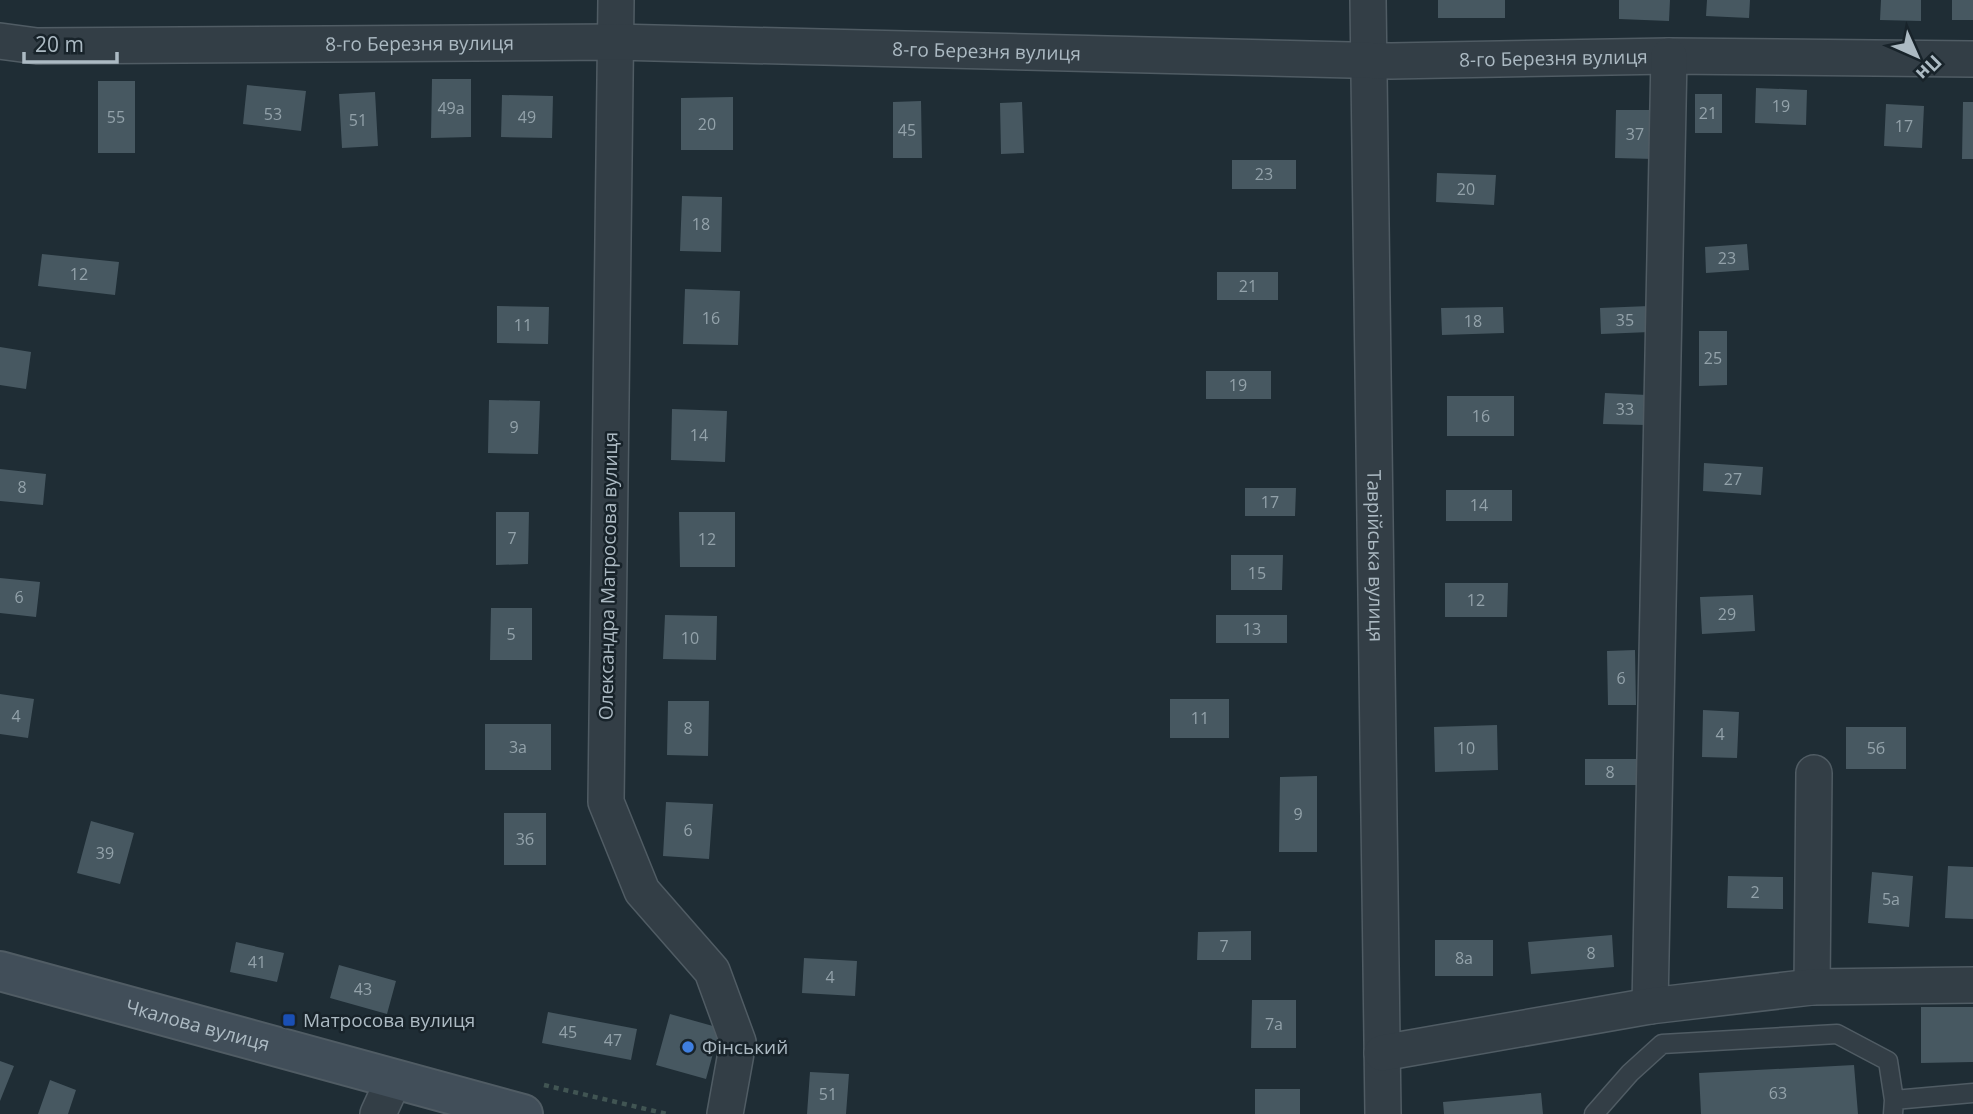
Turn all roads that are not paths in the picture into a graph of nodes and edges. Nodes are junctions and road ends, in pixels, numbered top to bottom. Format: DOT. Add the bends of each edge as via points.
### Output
graph roads {
  1 [pos="616,0"];
  2 [pos="1368,0"];
  3 [pos="0,41"];
  4 [pos="615,42"];
  5 [pos="1670,56"];
  6 [pos="1973,59"];
  7 [pos="1368,61"];
  8 [pos="1814,773"];
  9 [pos="0,971"];
  10 [pos="1973,985"];
  11 [pos="1812,987"];
  12 [pos="1650,1006"];
  13 [pos="1382,1054"];
  14 [pos="394,1079"];
  15 [pos="1973,1093"];
  16 [pos="1894,1107"];
  17 [pos="378,1114"];
  18 [pos="523,1114"];
  19 [pos="725,1114"];
  20 [pos="1383,1114"];
  21 [pos="1594,1114"];
  1 -- 4 [label="street, Олександра Матросова вулиця"];
  2 -- 7 [label="street, Таврійська вулиця"];
  3 -- 4 [label="street, 8-го Березня вулиця" via="37,46"];
  4 -- 7 [label="street, 8-го Березня вулиця"];
  4 -- 19 [label="street, Олександра Матросова вулиця" via="606,802 642,891 712,971 738,1042"];
  5 -- 6 [label="street, 8-го Березня вулиця"];
  5 -- 7 [label="street, 8-го Березня вулиця"];
  5 -- 12 [label="street"];
  7 -- 13 [label="street, Таврійська вулиця"];
  8 -- 11 [label="street"];
  9 -- 14 [label="main road, Чкалова вулиця"];
  10 -- 11 [label="street"];
  11 -- 12 [label="street"];
  12 -- 13 [label="street"];
  13 -- 20 [label="street, Таврійська вулиця"];
  14 -- 17 [label="street"];
  14 -- 18 [label="main road, Чкалова вулиця"];
  15 -- 16 [label="lane"];
  16 -- 21 [label="lane" via="1888,1061 1837,1034 1662,1044"];
}
